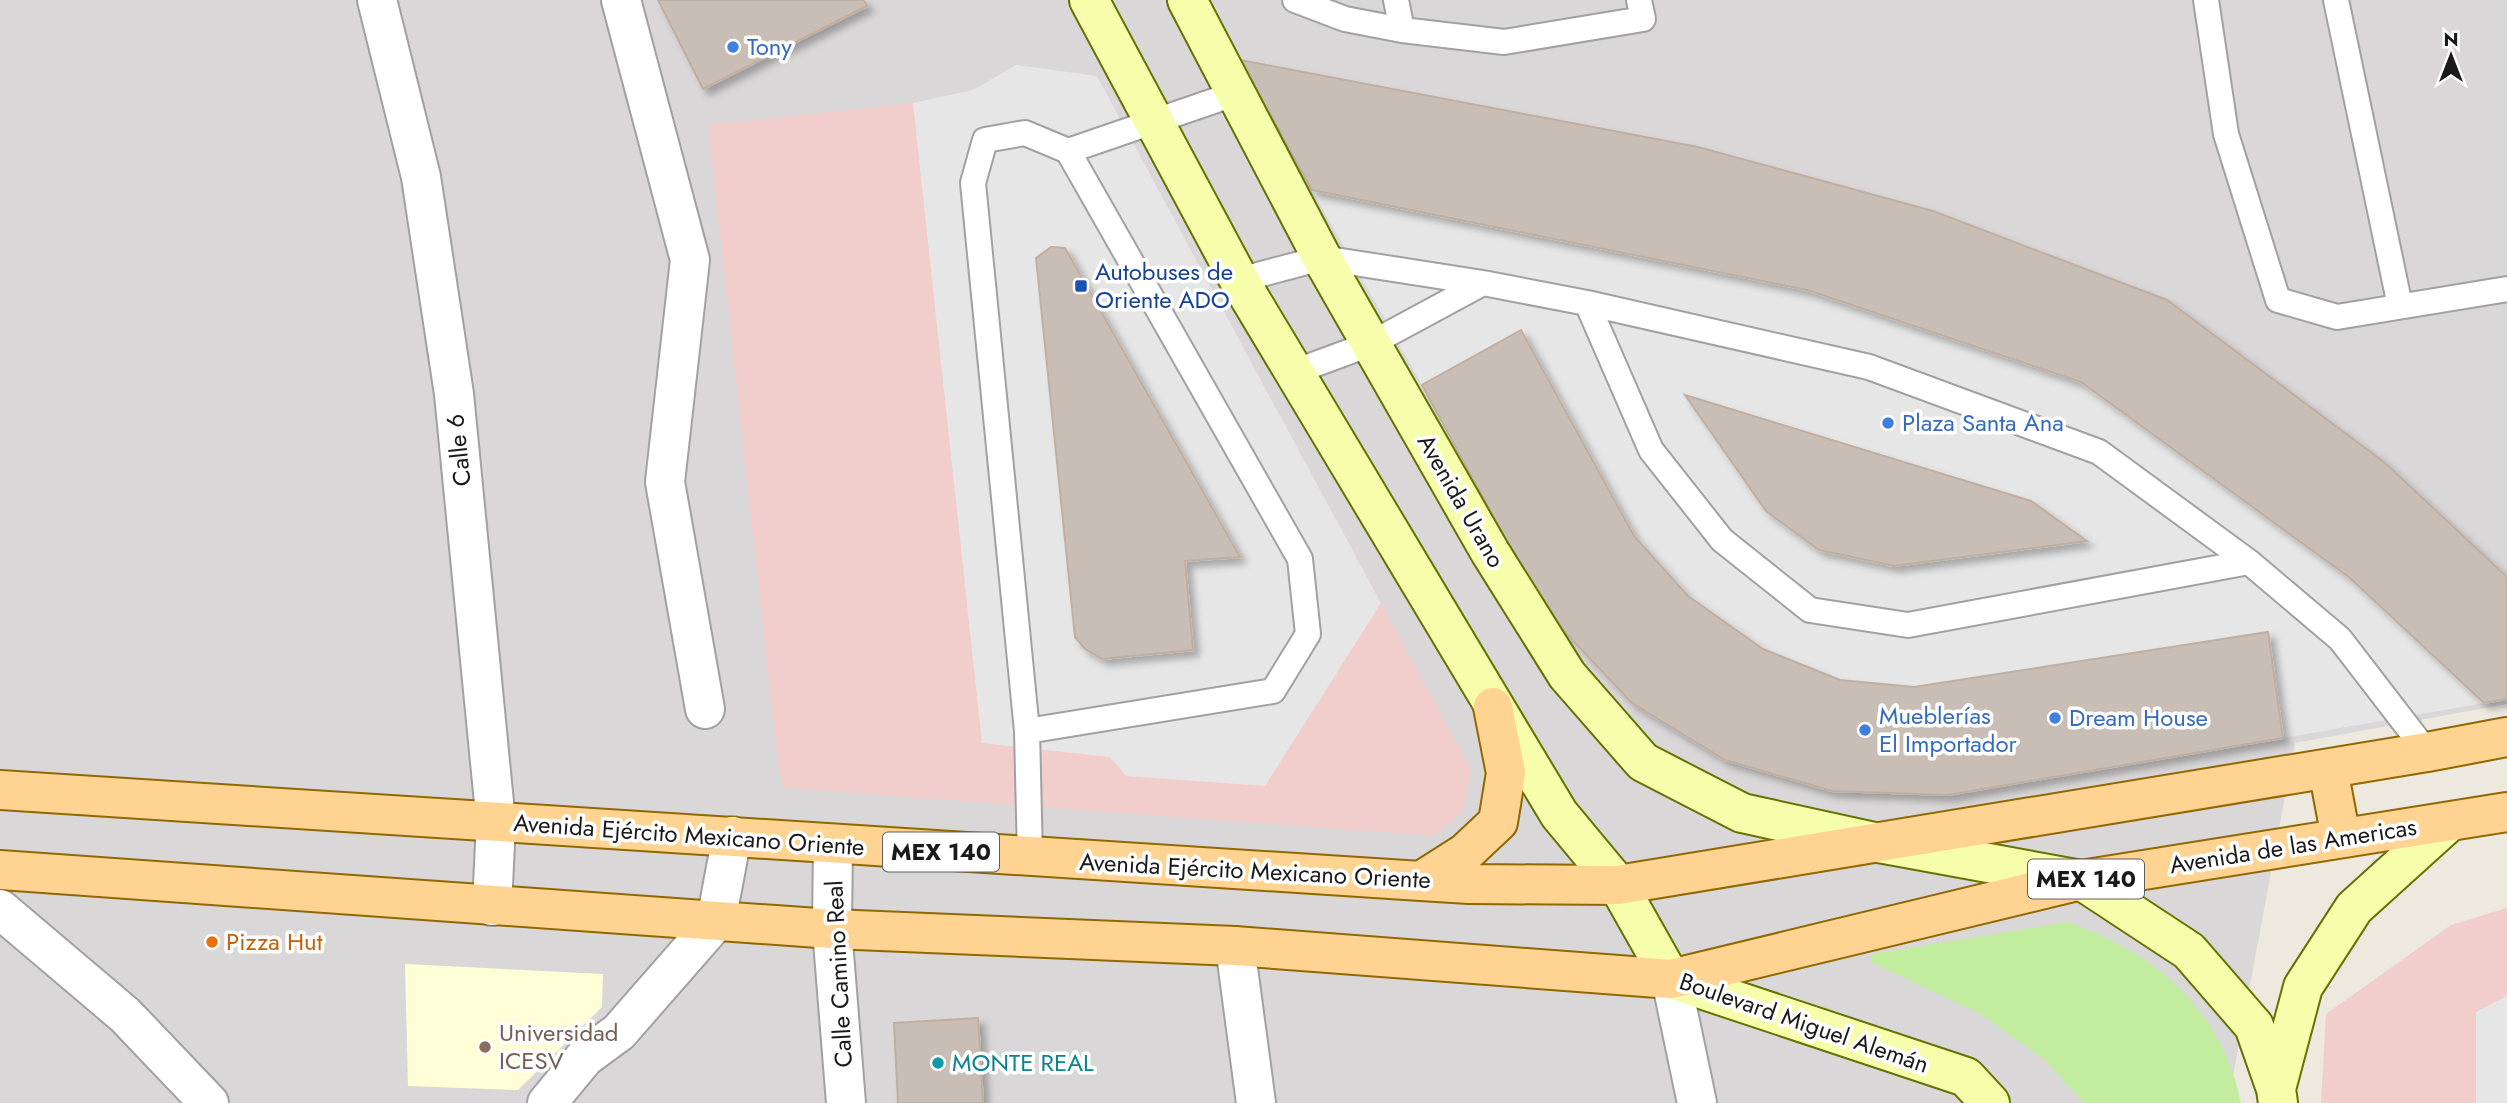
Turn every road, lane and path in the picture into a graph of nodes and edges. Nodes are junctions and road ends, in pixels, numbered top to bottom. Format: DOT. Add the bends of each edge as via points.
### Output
graph roads {
  1 [pos="377,0"];
  2 [pos="621,0"];
  3 [pos="1089,0"];
  4 [pos="1187,0"];
  5 [pos="1295,0"];
  6 [pos="1396,0"];
  7 [pos="1639,0"];
  8 [pos="2206,0"];
  9 [pos="2336,0"];
  10 [pos="1402,30"];
  11 [pos="1237,93"];
  12 [pos="1154,121"];
  13 [pos="1068,151"];
  14 [pos="1322,258"];
  15 [pos="1238,280"];
  16 [pos="1483,283"];
  17 [pos="2507,289"];
  18 [pos="1587,303"];
  19 [pos="2400,306"];
  20 [pos="1370,344"];
  21 [pos="1294,372"];
  22 [pos="2249,562"];
  23 [pos="1493,706"];
  24 [pos="705,709"];
  25 [pos="1027,731"];
  26 [pos="2507,737"];
  27 [pos="2427,752"];
  28 [pos="2328,769"];
  29 [pos="0,790"];
  30 [pos="2507,811"];
  31 [pos="2449,822"];
  32 [pos="496,823"];
  33 [pos="733,836"];
  34 [pos="2340,838"];
  35 [pos="1880,843"];
  36 [pos="833,844"];
  37 [pos="1030,858"];
  38 [pos="0,870"];
  39 [pos="2081,880"];
  40 [pos="1421,881"];
  41 [pos="1618,885"];
  42 [pos="492,906"];
  43 [pos="0,909"];
  44 [pos="716,921"];
  45 [pos="832,929"];
  46 [pos="1235,946"];
  47 [pos="1671,979"];
  48 [pos="2277,1096"];
  49 [pos="209,1103"];
  50 [pos="547,1103"];
  51 [pos="846,1103"];
  52 [pos="1256,1103"];
  53 [pos="1697,1103"];
  54 [pos="1990,1103"];
  1 -- 32 [label="street, Calle 6" via="421,177 454,394"];
  2 -- 24 [label="street" via="690,260 665,482"];
  3 -- 12 [label="main road"];
  4 -- 11 [label="main road, Avenida Urano"];
  5 -- 10 [label="lane" via="1345,19"];
  6 -- 10 [label="lane"];
  7 -- 10 [label="lane" via="1643,19 1504,42"];
  8 -- 19 [label="lane" via="2226,134 2278,300 2336,317"];
  9 -- 19 [label="lane"];
  11 -- 12 [label="lane"];
  11 -- 14 [label="main road, Avenida Urano"];
  12 -- 13 [label="lane"];
  12 -- 15 [label="main road"];
  13 -- 25 [label="lane" via="1025,133 985,140 973,183"];
  13 -- 25 [label="lane" via="1300,559 1308,634 1273,691"];
  14 -- 15 [label="lane"];
  14 -- 16 [label="lane"];
  14 -- 20 [label="main road, Avenida Urano"];
  15 -- 21 [label="main road"];
  16 -- 18 [label="lane"];
  16 -- 20 [label="lane"];
  17 -- 19 [label="lane"];
  18 -- 22 [label="lane" via="1869,367 2099,452"];
  18 -- 22 [label="lane" via="1651,450 1722,540 1810,610 1908,625"];
  20 -- 21 [label="lane"];
  20 -- 35 [label="main road, Avenida Urano" via="1567,675 1643,762 1742,813"];
  21 -- 23 [label="main road"];
  22 -- 27 [label="lane" via="2340,639"];
  23 -- 40 [label="main road" via="1506,773 1498,822 1465,853"];
  23 -- 41 [label="main road" via="1559,814"];
  25 -- 37 [label="lane"];
  26 -- 27 [label="main road, MEX 140"];
  27 -- 28 [label="main road, MEX 140"];
  28 -- 34 [label="main road"];
  28 -- 35 [label="main road, MEX 140"];
  29 -- 32 [label="main road, Avenida Ejército Mexicano Oriente / MEX 140"];
  30 -- 31 [label="main road, Avenida de las Americas / MEX 140"];
  31 -- 34 [label="main road, Avenida de las Americas / MEX 140"];
  31 -- 48 [label="main road" via="2354,908 2303,987"];
  32 -- 33 [label="main road, Avenida Ejército Mexicano Oriente / MEX 140"];
  32 -- 42 [label="street, Calle 6"];
  33 -- 36 [label="main road, Avenida Ejército Mexicano Oriente / MEX 140"];
  33 -- 44 [label="street"];
  34 -- 39 [label="main road, Avenida de las Americas / MEX 140"];
  35 -- 39 [label="main road"];
  35 -- 41 [label="main road, Avenida Ejército Mexicano Oriente / MEX 140"];
  36 -- 37 [label="main road, Avenida Ejército Mexicano Oriente / MEX 140"];
  36 -- 45 [label="street, Calle Camino Real"];
  37 -- 40 [label="main road, Avenida Ejército Mexicano Oriente / MEX 140"];
  38 -- 42 [label="main road, MEX 140"];
  39 -- 47 [label="main road, Avenida de las Americas / MEX 140"];
  39 -- 48 [label="main road" via="2189,951 2254,1026"];
  40 -- 41 [label="main road, Avenida Ejército Mexicano Oriente / MEX 140"];
  41 -- 47 [label="main road, Boulevard Miguel Alemán"];
  42 -- 44 [label="main road, MEX 140"];
  43 -- 49 [label="street" via="125,1015"];
  44 -- 45 [label="main road, MEX 140"];
  44 -- 50 [label="street" via="619,1032 586,1057"];
  45 -- 46 [label="main road, MEX 140"];
  45 -- 51 [label="street, Calle Camino Real"];
  46 -- 47 [label="main road, MEX 140"];
  46 -- 52 [label="street"];
  47 -- 53 [label="street"];
  47 -- 54 [label="main road, Boulevard Miguel Alemán" via="1966,1077"];
}
